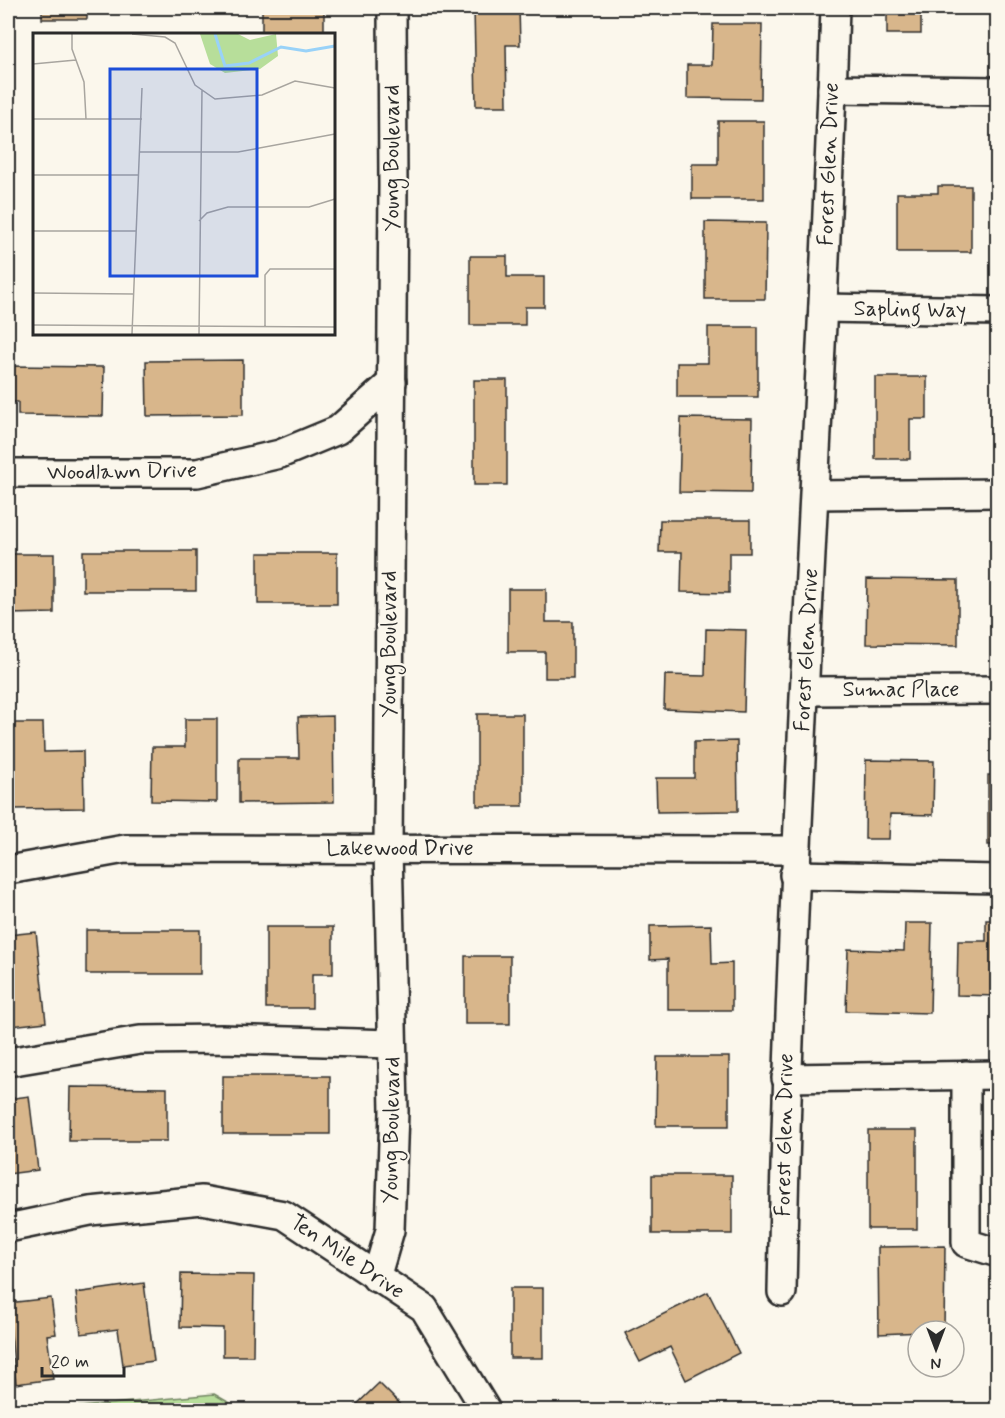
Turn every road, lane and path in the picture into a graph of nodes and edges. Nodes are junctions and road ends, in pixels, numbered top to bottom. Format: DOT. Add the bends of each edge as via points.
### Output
graph roads {
  1 [pos="392,8"];
  2 [pos="835,8"];
  3 [pos="832,89"];
  4 [pos="998,91"];
  5 [pos="824,308"];
  6 [pos="998,311"];
  7 [pos="392,382"];
  8 [pos="8,473"];
  9 [pos="998,493"];
  10 [pos="814,495"];
  11 [pos="998,690"];
  12 [pos="805,691"];
  13 [pos="388,849"];
  14 [pos="795,863"];
  15 [pos="8,870"];
  16 [pos="998,879"];
  17 [pos="392,1044"];
  18 [pos="8,1062"];
  19 [pos="966,1075"];
  20 [pos="998,1075"];
  21 [pos="786,1078"];
  22 [pos="8,1228"];
  23 [pos="998,1253"];
  24 [pos="376,1278"];
  25 [pos="782,1292"];
  26 [pos="486,1410"];
  1 -- 7 [label="street, Young Boulevard"];
  2 -- 3 [label="street, Forest Glen Drive"];
  3 -- 4 [label="street"];
  3 -- 5 [label="street, Forest Glen Drive"];
  5 -- 6 [label="street, Sapling Way"];
  5 -- 10 [label="street, Forest Glen Drive"];
  7 -- 8 [label="street, Woodlawn Drive" via="338,430 280,454 197,473"];
  7 -- 13 [label="street, Young Boulevard"];
  9 -- 10 [label="street"];
  10 -- 12 [label="street, Forest Glen Drive"];
  11 -- 12 [label="street, Sumac Place"];
  12 -- 14 [label="street, Forest Glen Drive"];
  13 -- 14 [label="street, Lakewood Drive"];
  13 -- 15 [label="street, Lakewood Drive" via="125,849"];
  13 -- 17 [label="street, Young Boulevard"];
  14 -- 16 [label="street, Lakewood Drive"];
  14 -- 21 [label="street, Forest Glen Drive"];
  17 -- 18 [label="street" via="140,1040"];
  17 -- 24 [label="street, Young Boulevard" via="390,1230"];
  19 -- 20 [label="street"];
  19 -- 21 [label="street"];
  19 -- 23 [label="street" via="966,1243"];
  21 -- 25 [label="street, Forest Glen Drive"];
  22 -- 24 [label="street, Ten Mile Drive" via="90,1211 202,1200 284,1215"];
  24 -- 26 [label="street, Ten Mile Drive" via="424,1308"];
}
